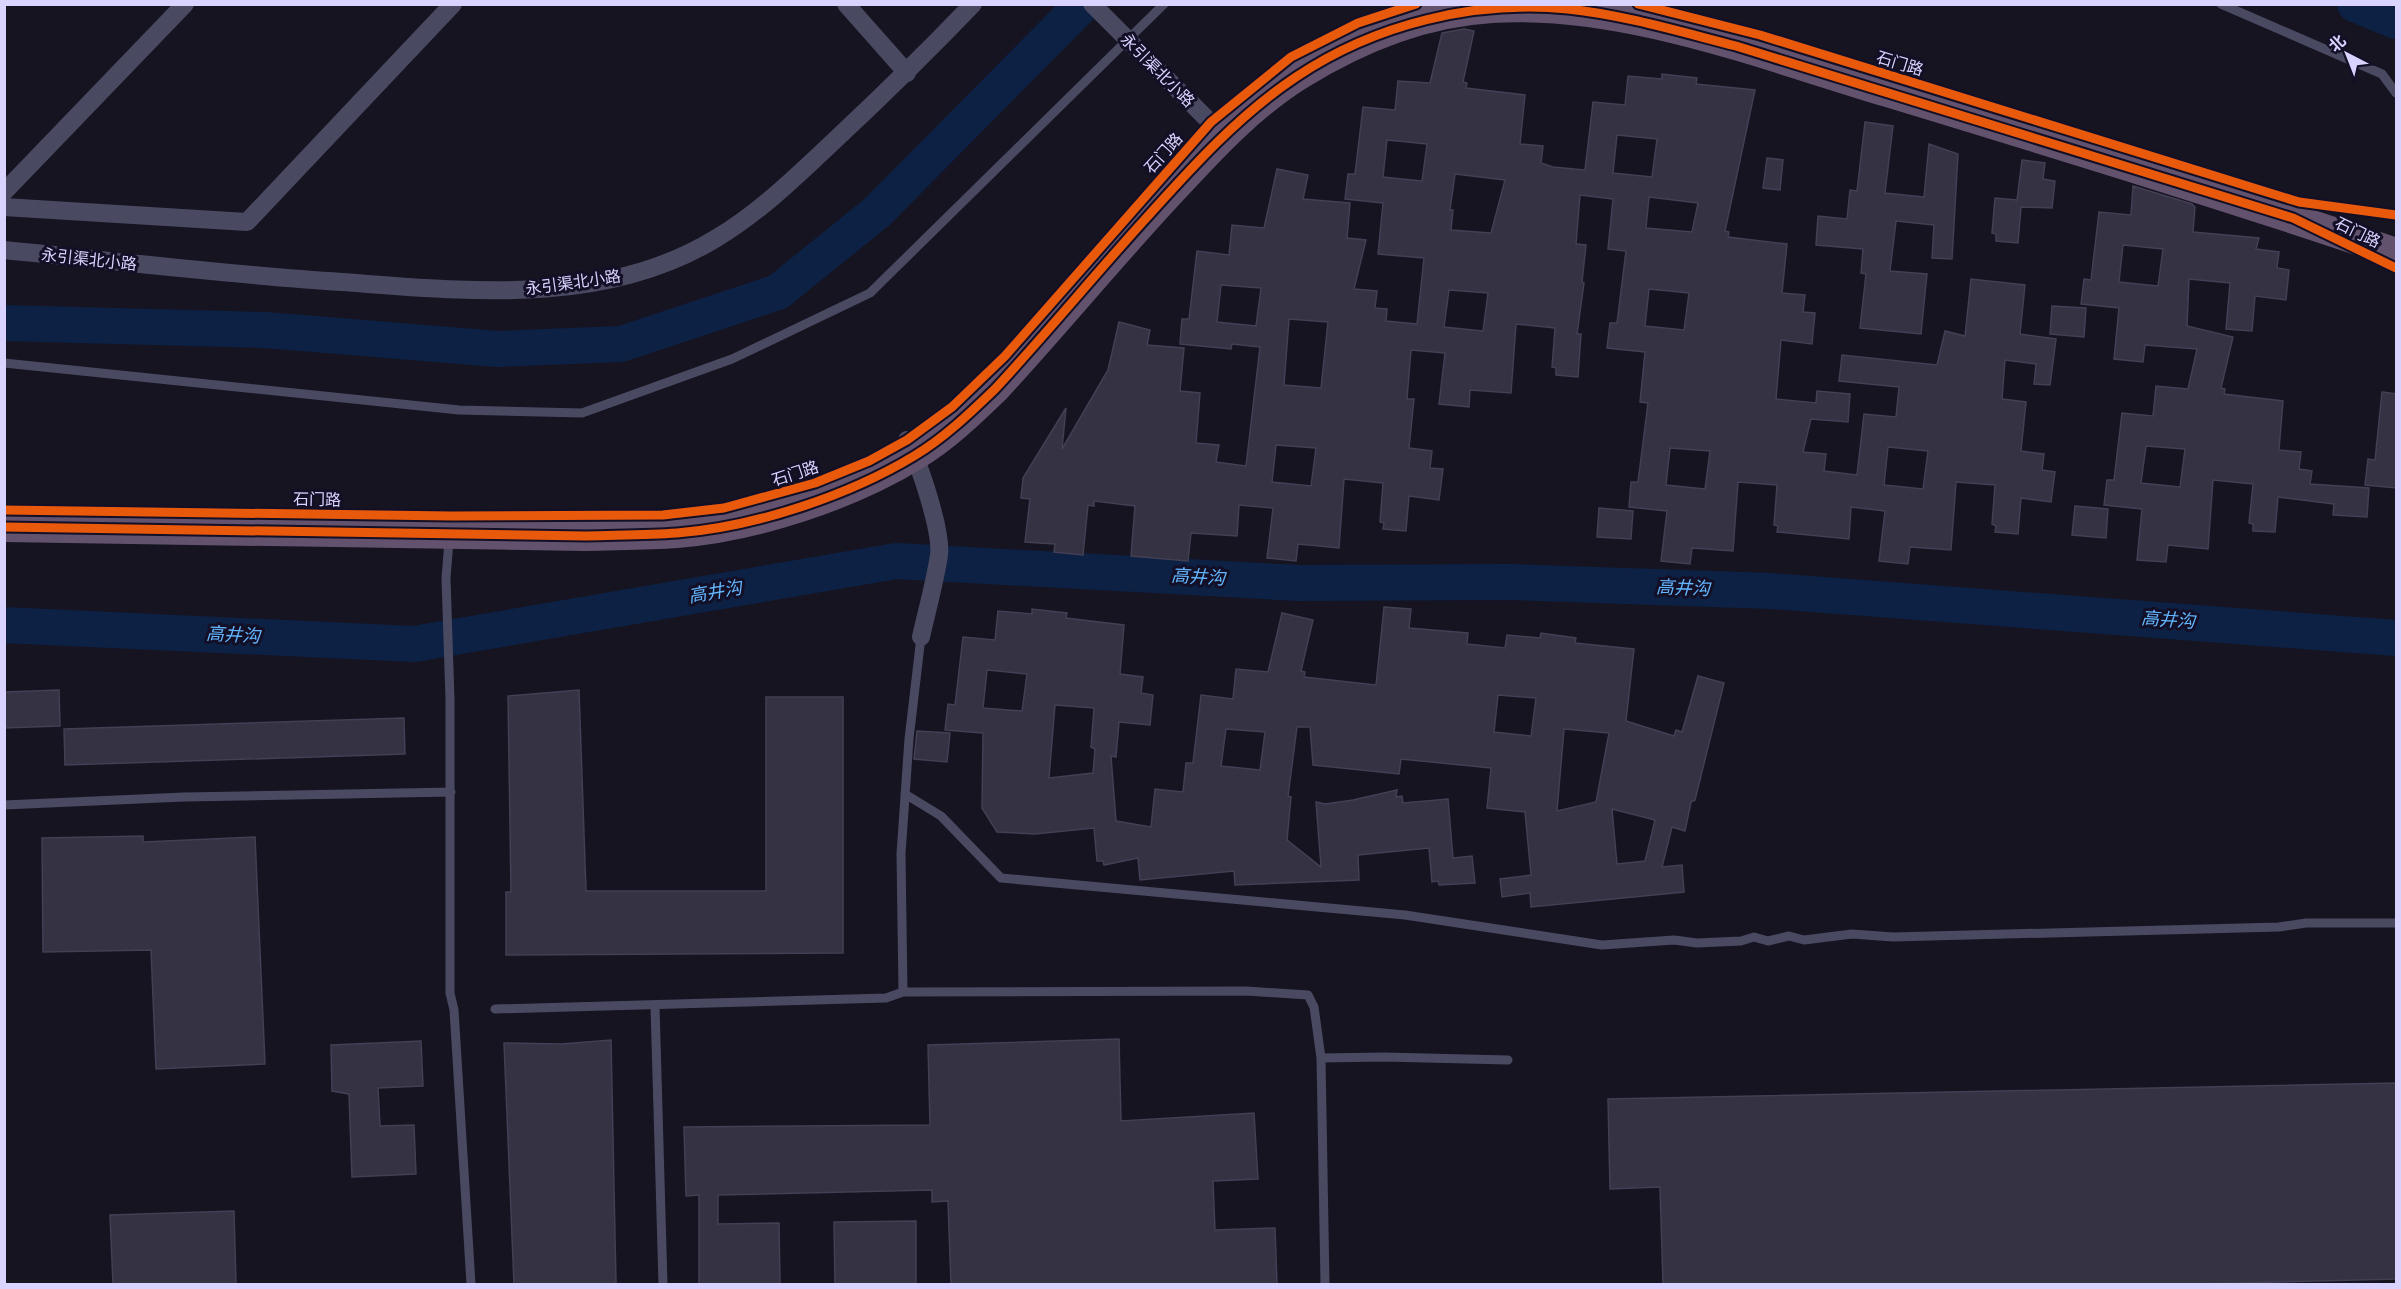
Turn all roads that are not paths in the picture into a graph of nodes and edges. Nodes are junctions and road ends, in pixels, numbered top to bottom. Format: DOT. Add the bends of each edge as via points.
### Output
graph roads {
  1 [pos="185,4"];
  2 [pos="453,4"];
  3 [pos="846,4"];
  4 [pos="973,4"];
  5 [pos="1092,4"];
  6 [pos="1164,4"];
  7 [pos="1416,4"];
  8 [pos="1638,4"];
  9 [pos="2221,4"];
  10 [pos="1127,39"];
  11 [pos="907,73"];
  12 [pos="2397,93"];
  13 [pos="1217,128"];
  14 [pos="4,192"];
  15 [pos="4,207"];
  16 [pos="2397,232"];
  17 [pos="4,250"];
  18 [pos="2397,253"];
  19 [pos="4,363"];
  20 [pos="911,448"];
  21 [pos="4,510"];
  22 [pos="450,525"];
  23 [pos="4,527"];
  24 [pos="921,637"];
  25 [pos="451,792"];
  26 [pos="905,794"];
  27 [pos="4,806"];
  28 [pos="2397,923"];
  29 [pos="903,992"];
  30 [pos="655,1006"];
  31 [pos="495,1009"];
  32 [pos="1321,1058"];
  33 [pos="1508,1060"];
  34 [pos="471,1284"];
  35 [pos="663,1284"];
  36 [pos="1325,1284"];
  1 -- 14 [label="street"];
  2 -- 15 [label="street" via="248,222"];
  3 -- 11 [label="street"];
  4 -- 11 [label="street, 永引渠北小路"];
  5 -- 10 [label="street, 永引渠北小路"];
  6 -- 10 [label="lane"];
  7 -- 13 [label="highway, 石门路" via="1358,23 1291,57"];
  8 -- 16 [label="highway, 石门路" via="1760,35"];
  9 -- 12 [label="lane" via="2382,74"];
  10 -- 13 [label="street, 永引渠北小路"];
  10 -- 19 [label="lane" via="870,293 732,359 582,413 459,410"];
  11 -- 17 [label="street, 永引渠北小路" via="791,182 714,240 666,263 620,278 543,290 442,290 259,277"];
  13 -- 18 [label="highway, 石门路" via="1297,76 1370,38 1433,16 1492,8 1567,9 1645,22 1736,46 2091,154"];
  13 -- 20 [label="highway, 石门路" via="1005,356"];
  20 -- 22 [label="highway, 石门路" via="816,483 724,508 663,515"];
  20 -- 24 [label="street" via="932,513 939,553"];
  21 -- 22 [label="highway, 石门路"];
  22 -- 23 [label="highway, 石门路"];
  22 -- 25 [label="lane" via="447,588"];
  24 -- 26 [label="lane"];
  25 -- 27 [label="lane"];
  25 -- 34 [label="lane" via="450,993"];
  26 -- 28 [label="lane" via="941,816 1001,878 1405,915 1602,945 1741,941 1754,937 1768,941 1790,936 1804,939 1852,934 1893,937"];
  26 -- 29 [label="lane" via="901,854"];
  29 -- 30 [label="lane" via="886,998"];
  29 -- 32 [label="lane" via="1303,993 1314,1007"];
  30 -- 31 [label="lane"];
  30 -- 35 [label="lane"];
  32 -- 33 [label="lane"];
  32 -- 36 [label="lane"];
}
